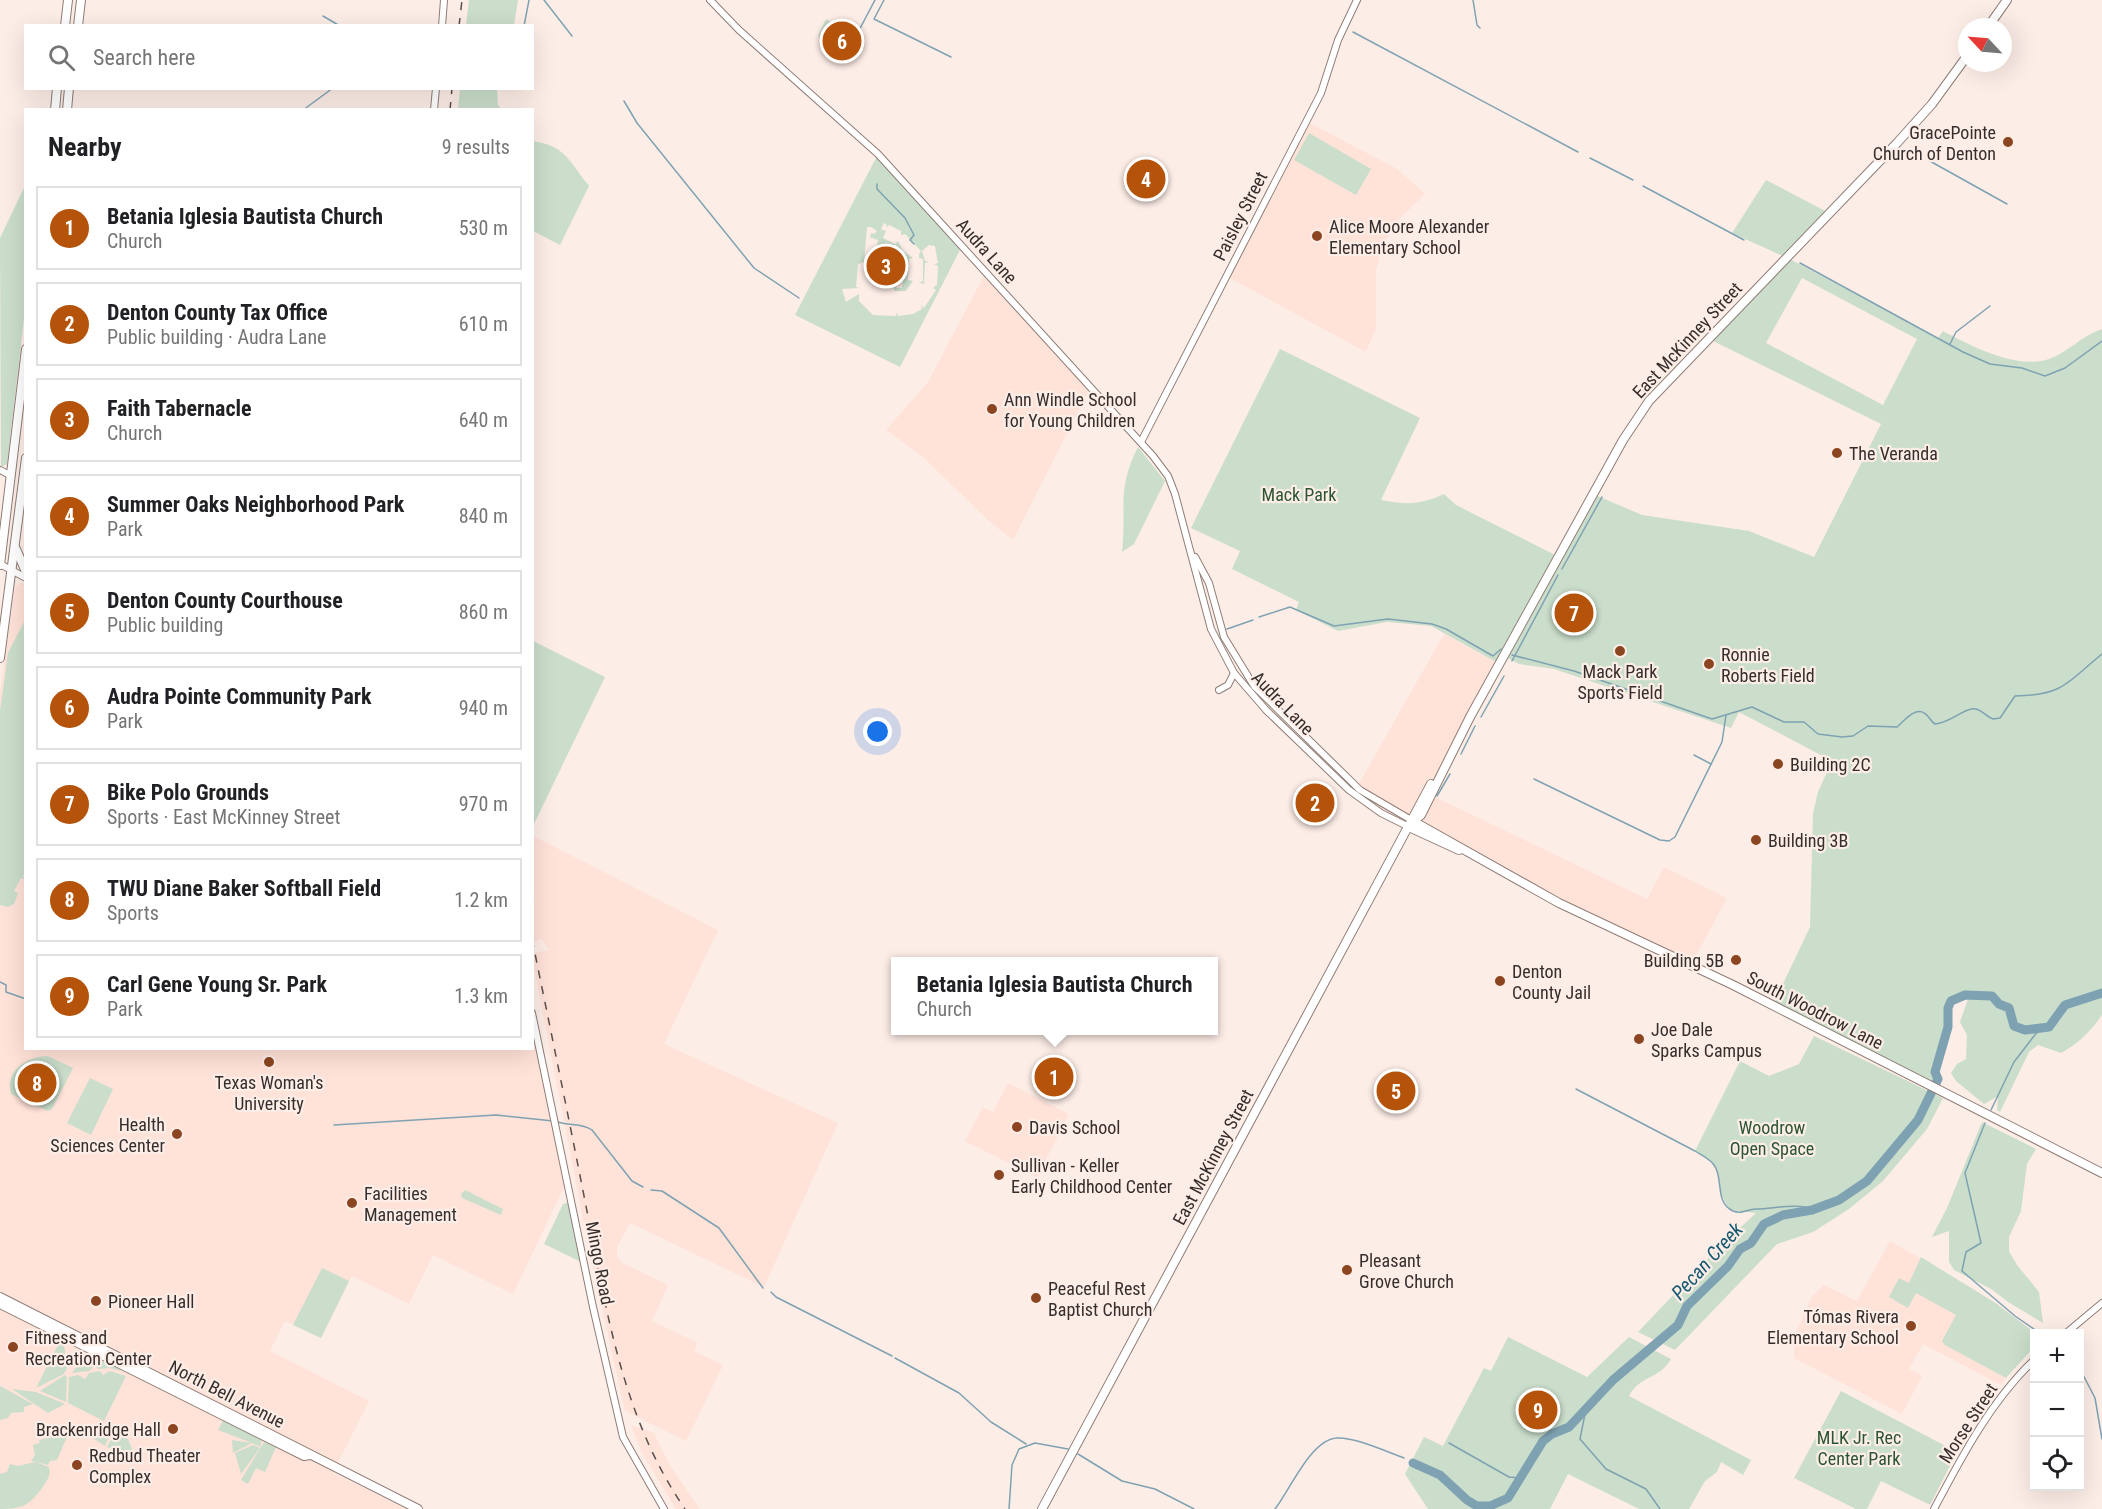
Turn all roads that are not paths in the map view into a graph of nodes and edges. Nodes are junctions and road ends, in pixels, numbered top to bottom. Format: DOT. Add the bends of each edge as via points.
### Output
graph roads {
  1 [pos="68,0"];
  2 [pos="81,0"];
  3 [pos="444,0"];
  4 [pos="710,0"];
  5 [pos="1357,0"];
  6 [pos="2007,0"];
  7 [pos="1994,18"];
  8 [pos="65,24"];
  9 [pos="78,24"];
  10 [pos="442,24"];
  11 [pos="1958,68"];
  12 [pos="57,90"];
  13 [pos="69,90"];
  14 [pos="436,90"];
  15 [pos="55,108"];
  16 [pos="67,108"];
  17 [pos="434,108"];
  18 [pos="24,365"];
  19 [pos="1141,442"];
  20 [pos="0,470"];
  21 [pos="24,472"];
  22 [pos="10,475"];
  23 [pos="15,537"];
  24 [pos="1194,556"];
  25 [pos="0,565"];
  26 [pos="24,568"];
  27 [pos="10,570"];
  28 [pos="24,577"];
  29 [pos="1214,604"];
  30 [pos="1205,607"];
  31 [pos="0,658"];
  32 [pos="1234,673"];
  33 [pos="1219,690"];
  34 [pos="1333,769"];
  35 [pos="1411,824"];
  36 [pos="534,1022"];
  37 [pos="2102,1173"];
  38 [pos="0,1297"];
  39 [pos="2102,1303"];
  40 [pos="0,1304"];
  41 [pos="2071,1329"];
  42 [pos="2030,1364"];
  43 [pos="310,1455"];
  44 [pos="418,1509"];
  45 [pos="664,1509"];
  46 [pos="1042,1509"];
  47 [pos="1935,1509"];
  1 -- 8 [label="main road"];
  2 -- 9 [label="main road"];
  3 -- 10 [label="street"];
  4 -- 19 [label="street, Audra Lane" via="878,154"];
  5 -- 19 [label="street, Paisley Street" via="1336,45 1321,93"];
  6 -- 7 [label="main road"];
  11 -- 35 [label="main road, East McKinney Street" via="1897,143 1649,401 1623,440"];
  12 -- 15 [label="main road"];
  13 -- 16 [label="main road"];
  14 -- 17 [label="street"];
  18 -- 22 [label="main road"];
  19 -- 24 [label="street, Audra Lane" via="1170,480"];
  20 -- 22 [label="street"];
  21 -- 23 [label="main road"];
  22 -- 25 [label="main road"];
  23 -- 26 [label="main road" via="17,556"];
  23 -- 27 [label="main road"];
  24 -- 29 [label="street, Audra Lane" via="1202,567"];
  24 -- 30 [label="street, Audra Lane"];
  25 -- 27 [label="street"];
  27 -- 28 [label="street"];
  27 -- 31 [label="main road"];
  29 -- 30 [label="street"];
  29 -- 34 [label="street, Audra Lane" via="1224,637 1244,674"];
  30 -- 32 [label="street, Audra Lane" via="1221,652"];
  32 -- 33 [label="street" via="1228,685"];
  32 -- 34 [label="street, Audra Lane" via="1271,716"];
  34 -- 35 [label="street, Audra Lane" via="1361,800"];
  35 -- 37 [label="main road, South Woodrow Lane" via="1443,845 1733,985"];
  35 -- 46 [label="main road, East McKinney Street"];
  36 -- 45 [label="street, Mingo Road" via="623,1437"];
  38 -- 43 [label="main road, North Bell Avenue"];
  39 -- 41 [label="street"];
  40 -- 43 [label="main road, North Bell Avenue" via="304,1456"];
  42 -- 47 [label="street, Morse Street" via="1964,1451"];
  43 -- 44 [label="main road, North Bell Avenue"];
}
